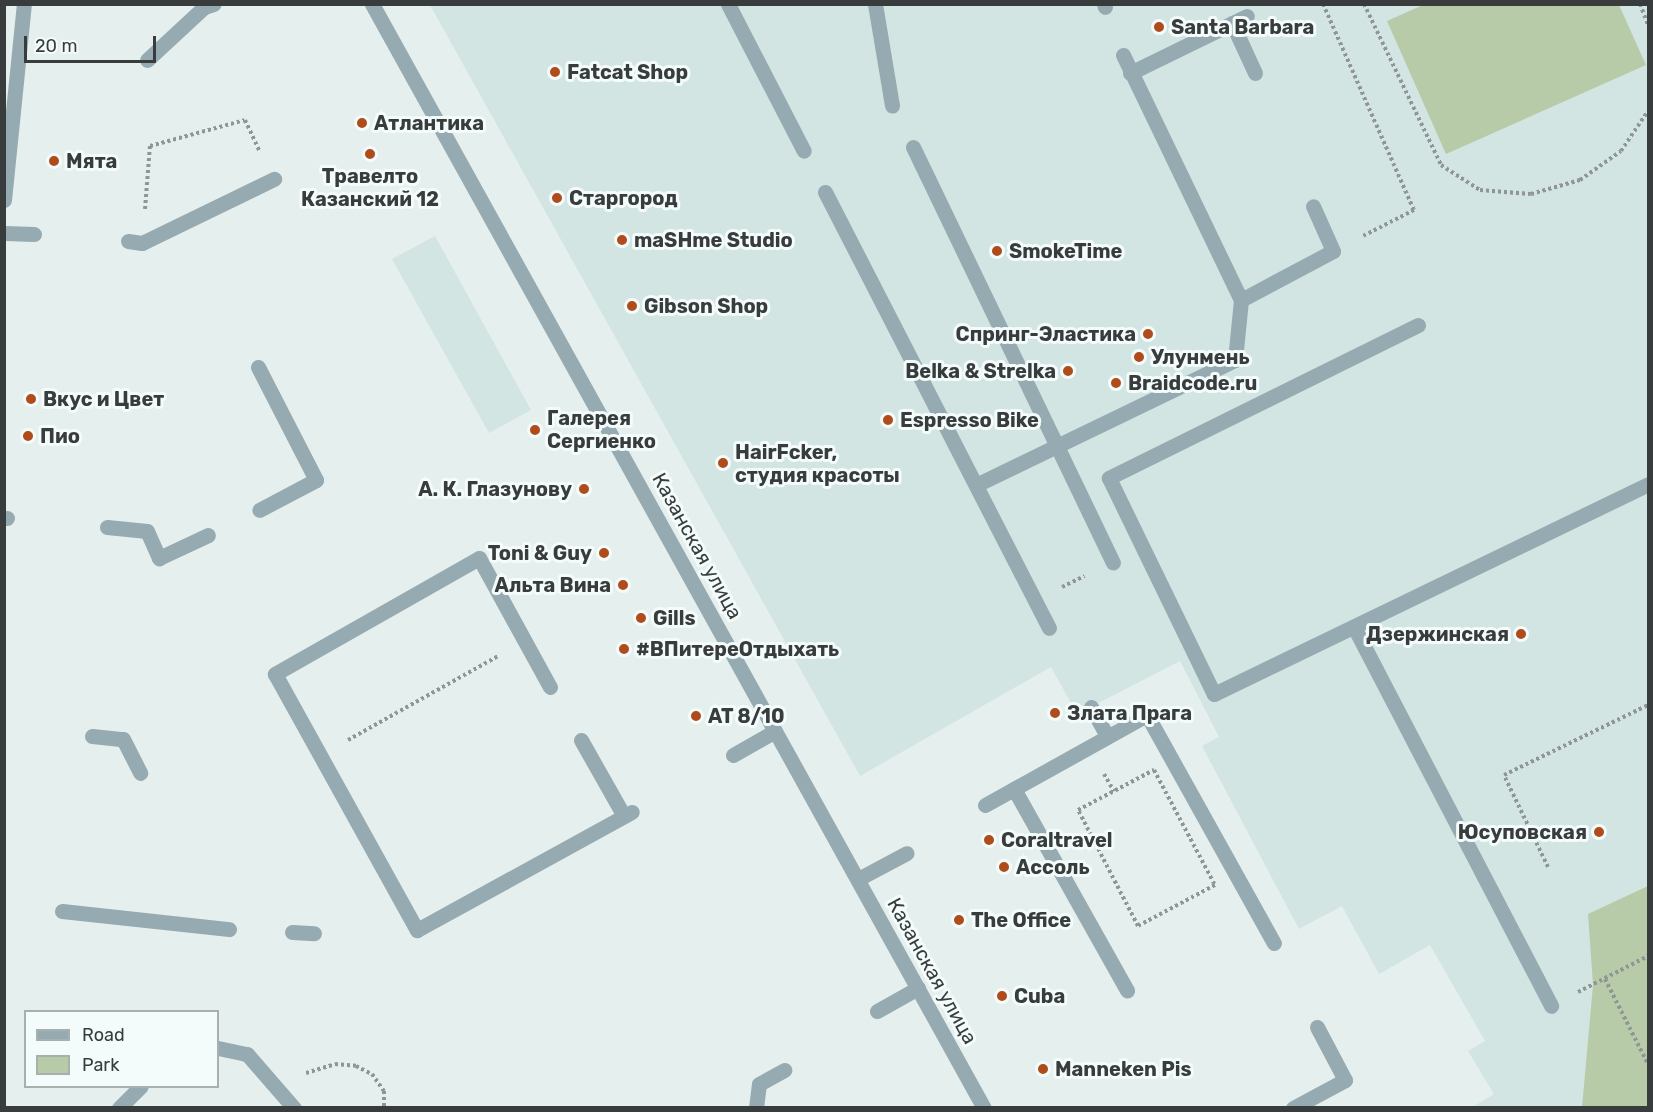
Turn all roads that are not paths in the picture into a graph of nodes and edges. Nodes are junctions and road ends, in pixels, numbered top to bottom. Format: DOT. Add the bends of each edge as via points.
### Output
graph roads {
  1 [pos="24,4"];
  2 [pos="214,4"];
  3 [pos="372,4"];
  4 [pos="728,4"];
  5 [pos="875,4"];
  6 [pos="1248,16"];
  7 [pos="1232,23"];
  8 [pos="1123,55"];
  9 [pos="147,60"];
  10 [pos="1130,73"];
  11 [pos="1255,73"];
  12 [pos="892,106"];
  13 [pos="913,147"];
  14 [pos="804,151"];
  15 [pos="274,179"];
  16 [pos="825,192"];
  17 [pos="4,201"];
  18 [pos="1314,206"];
  19 [pos="4,233"];
  20 [pos="34,234"];
  21 [pos="135,242"];
  22 [pos="1241,300"];
  23 [pos="1418,326"];
  24 [pos="258,367"];
  25 [pos="1057,447"];
  26 [pos="1648,484"];
  27 [pos="976,485"];
  28 [pos="259,510"];
  29 [pos="106,527"];
  30 [pos="208,536"];
  31 [pos="1113,562"];
  32 [pos="1354,627"];
  33 [pos="1049,628"];
  34 [pos="550,687"];
  35 [pos="1091,707"];
  36 [pos="776,731"];
  37 [pos="92,736"];
  38 [pos="1107,736"];
  39 [pos="581,740"];
  40 [pos="733,755"];
  41 [pos="140,773"];
  42 [pos="1014,789"];
  43 [pos="985,805"];
  44 [pos="907,853"];
  45 [pos="858,879"];
  46 [pos="62,911"];
  47 [pos="229,928"];
  48 [pos="292,932"];
  49 [pos="314,933"];
  50 [pos="1274,943"];
  51 [pos="918,988"];
  52 [pos="1127,990"];
  53 [pos="1551,1006"];
  54 [pos="877,1011"];
  55 [pos="1317,1027"];
  56 [pos="219,1048"];
  57 [pos="784,1070"];
  58 [pos="139,1088"];
  59 [pos="119,1107"];
  60 [pos="294,1107"];
  61 [pos="756,1107"];
  62 [pos="984,1107"];
  63 [pos="1293,1107"];
  1 -- 17 [label="street"];
  2 -- 9 [label="street" via="204,7"];
  3 -- 36 [label="street, Казанская улица"];
  4 -- 14 [label="street"];
  5 -- 12 [label="street"];
  6 -- 7 [label="street"];
  7 -- 10 [label="street"];
  7 -- 11 [label="street"];
  8 -- 10 [label="street"];
  10 -- 22 [label="street"];
  13 -- 25 [label="street"];
  15 -- 21 [label="street"];
  16 -- 27 [label="street"];
  18 -- 22 [label="street" via="1333,251"];
  19 -- 20 [label="street"];
  22 -- 25 [label="street" via="1235,360"];
  23 -- 32 [label="street" via="1109,478 1214,694"];
  24 -- 28 [label="street" via="316,480"];
  25 -- 27 [label="street"];
  25 -- 31 [label="street"];
  26 -- 32 [label="street"];
  27 -- 33 [label="street"];
  29 -- 30 [label="street" via="147,531 159,558"];
  32 -- 53 [label="street"];
  34 -- 39 [label="street" via="479,558 275,674 417,930 628,814"];
  35 -- 38 [label="street"];
  36 -- 40 [label="street"];
  36 -- 45 [label="street, Казанская улица"];
  37 -- 41 [label="street" via="123,739"];
  38 -- 42 [label="street"];
  38 -- 50 [label="street" via="1147,715"];
  42 -- 43 [label="street"];
  42 -- 52 [label="street"];
  44 -- 45 [label="street"];
  45 -- 51 [label="street, Казанская улица"];
  46 -- 47 [label="street"];
  48 -- 49 [label="street"];
  51 -- 54 [label="street"];
  51 -- 62 [label="street, Казанская улица"];
  55 -- 63 [label="street" via="1346,1080"];
  56 -- 60 [label="street" via="247,1054"];
  57 -- 61 [label="street" via="759,1084"];
  58 -- 59 [label="street"];
}
